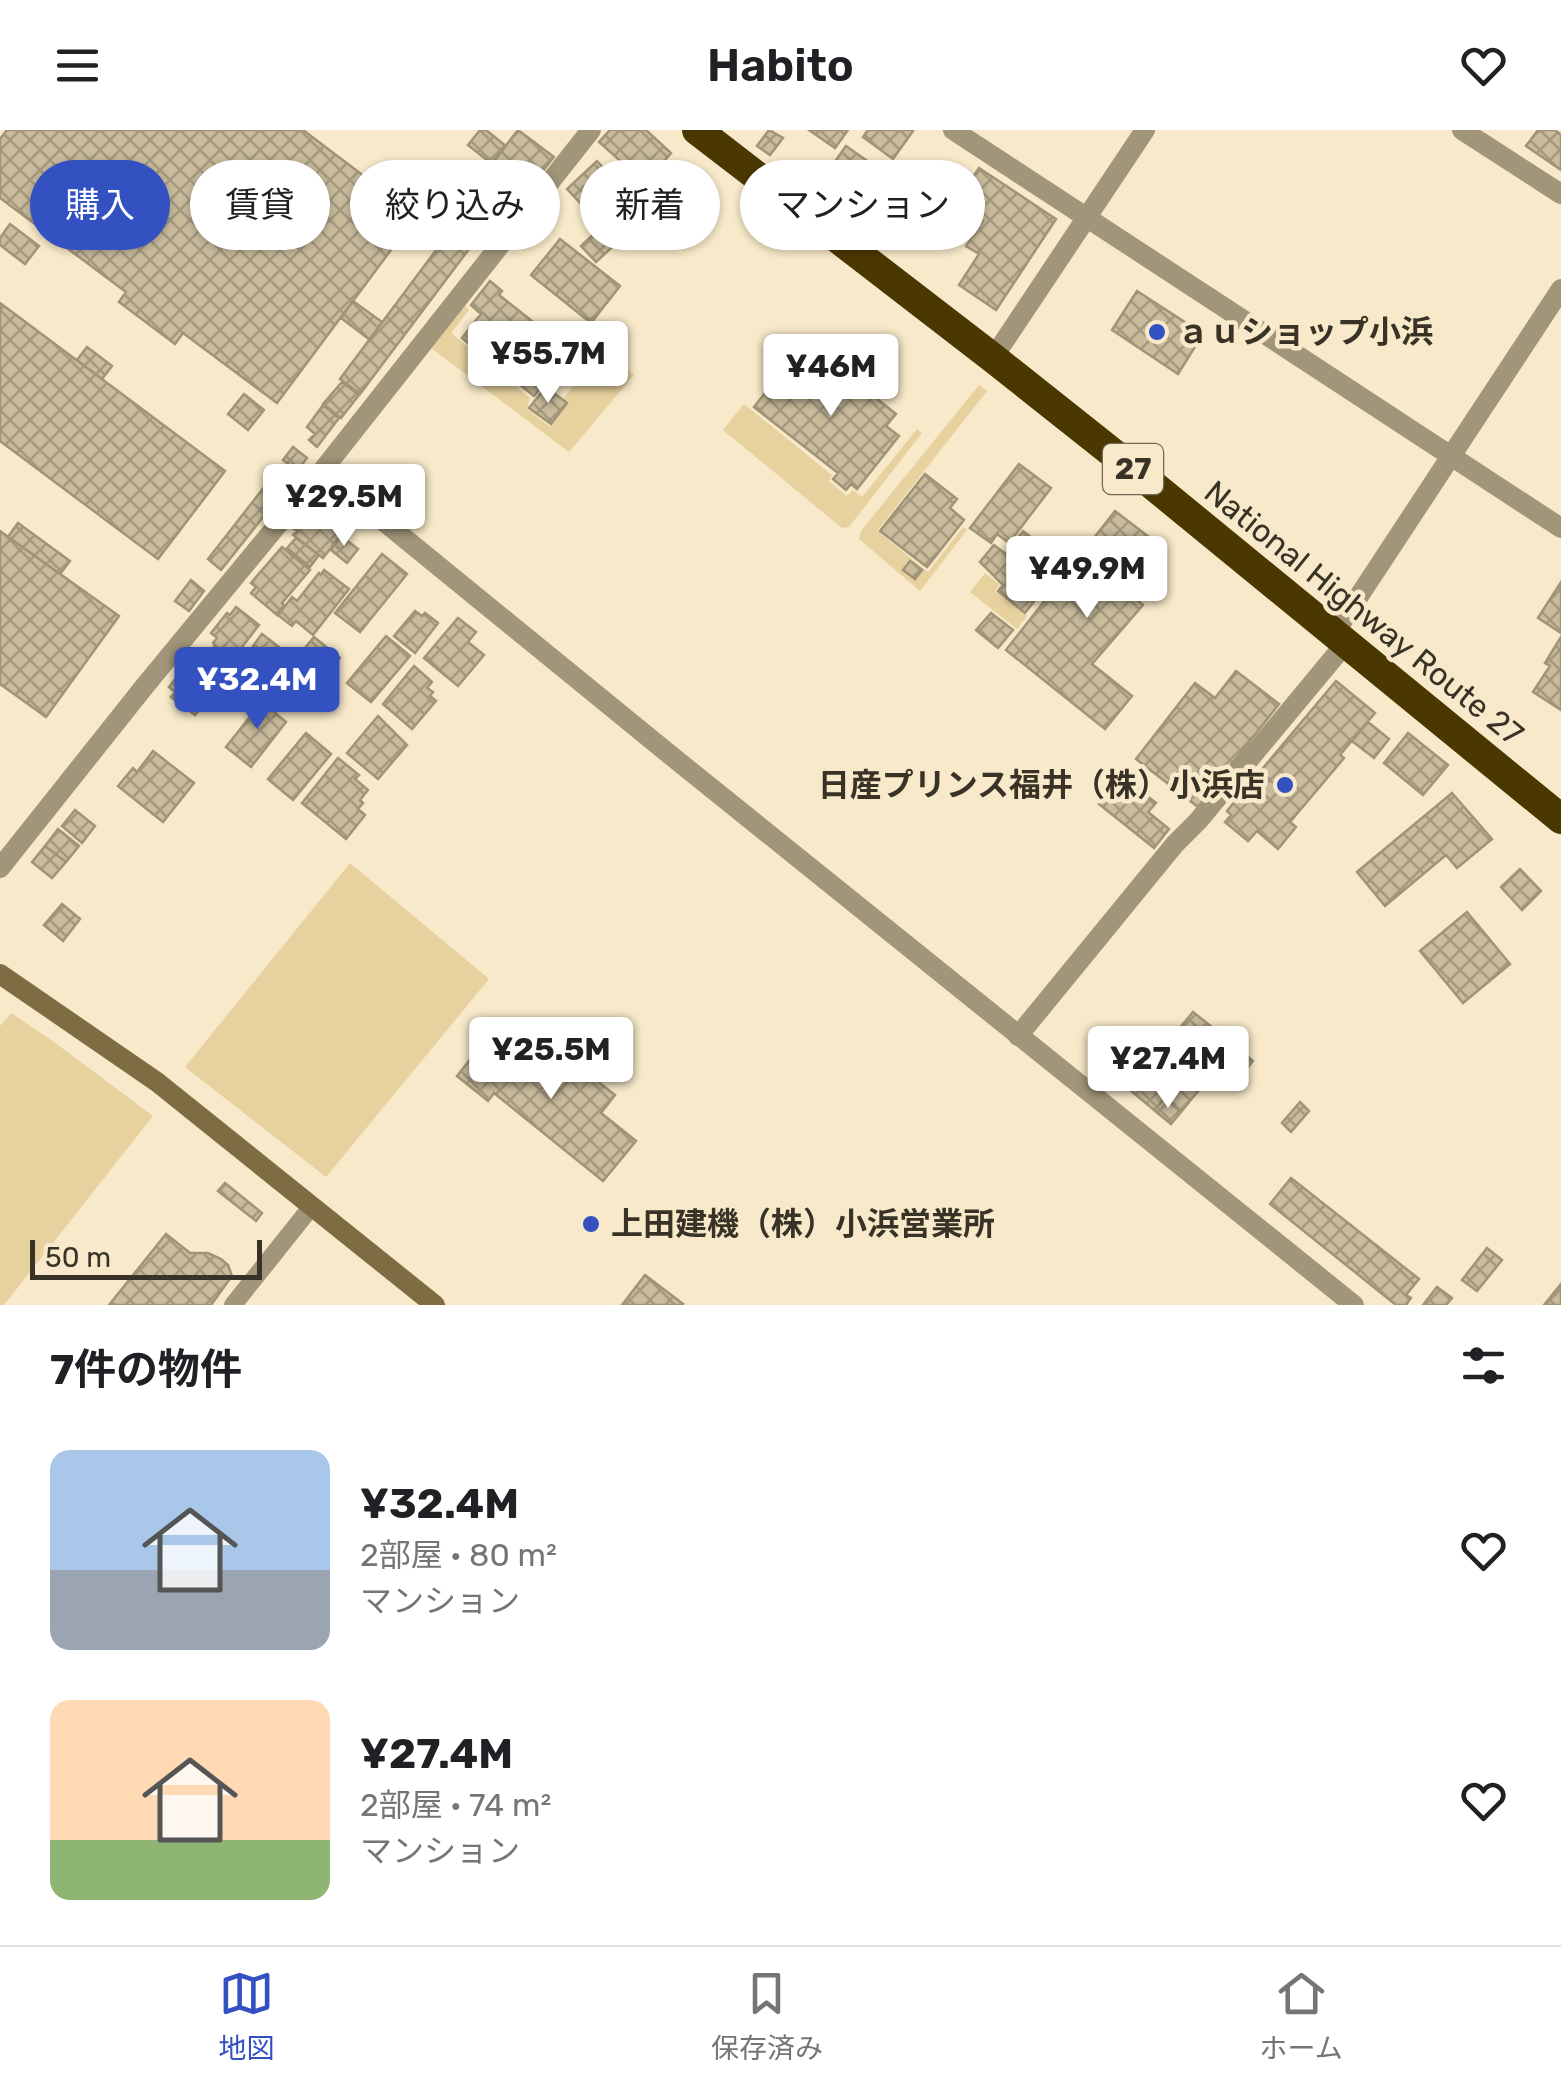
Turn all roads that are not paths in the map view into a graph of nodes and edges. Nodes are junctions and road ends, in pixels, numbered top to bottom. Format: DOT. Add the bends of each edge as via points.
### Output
graph roads {
  1 [pos="591,130"];
  2 [pos="697,130"];
  3 [pos="954,130"];
  4 [pos="1145,130"];
  5 [pos="1462,130"];
  6 [pos="1561,194"];
  7 [pos="1087,218"];
  8 [pos="1561,289"];
  9 [pos="993,358"];
  10 [pos="1452,456"];
  11 [pos="322,471"];
  12 [pos="1561,528"];
  13 [pos="1340,639"];
  14 [pos="1561,819"];
  15 [pos="0,868"];
  16 [pos="0,974"];
  17 [pos="1018,1036"];
  18 [pos="312,1206"];
  19 [pos="233,1305"];
  20 [pos="435,1305"];
  21 [pos="1354,1305"];
  1 -- 11 [label="street"];
  2 -- 9 [label="highway, National Highway Route 27 / 27"];
  3 -- 7 [label="street"];
  4 -- 7 [label="street"];
  5 -- 6 [label="street"];
  7 -- 9 [label="street"];
  7 -- 10 [label="street"];
  8 -- 10 [label="street"];
  9 -- 13 [label="highway, National Highway Route 27 / 27"];
  10 -- 12 [label="street"];
  10 -- 13 [label="street"];
  11 -- 15 [label="street"];
  11 -- 17 [label="street"];
  13 -- 14 [label="highway, National Highway Route 27 / 27"];
  13 -- 17 [label="street"];
  16 -- 18 [label="street" via="157,1082"];
  17 -- 21 [label="street"];
  18 -- 19 [label="lane"];
  18 -- 20 [label="street"];
}
